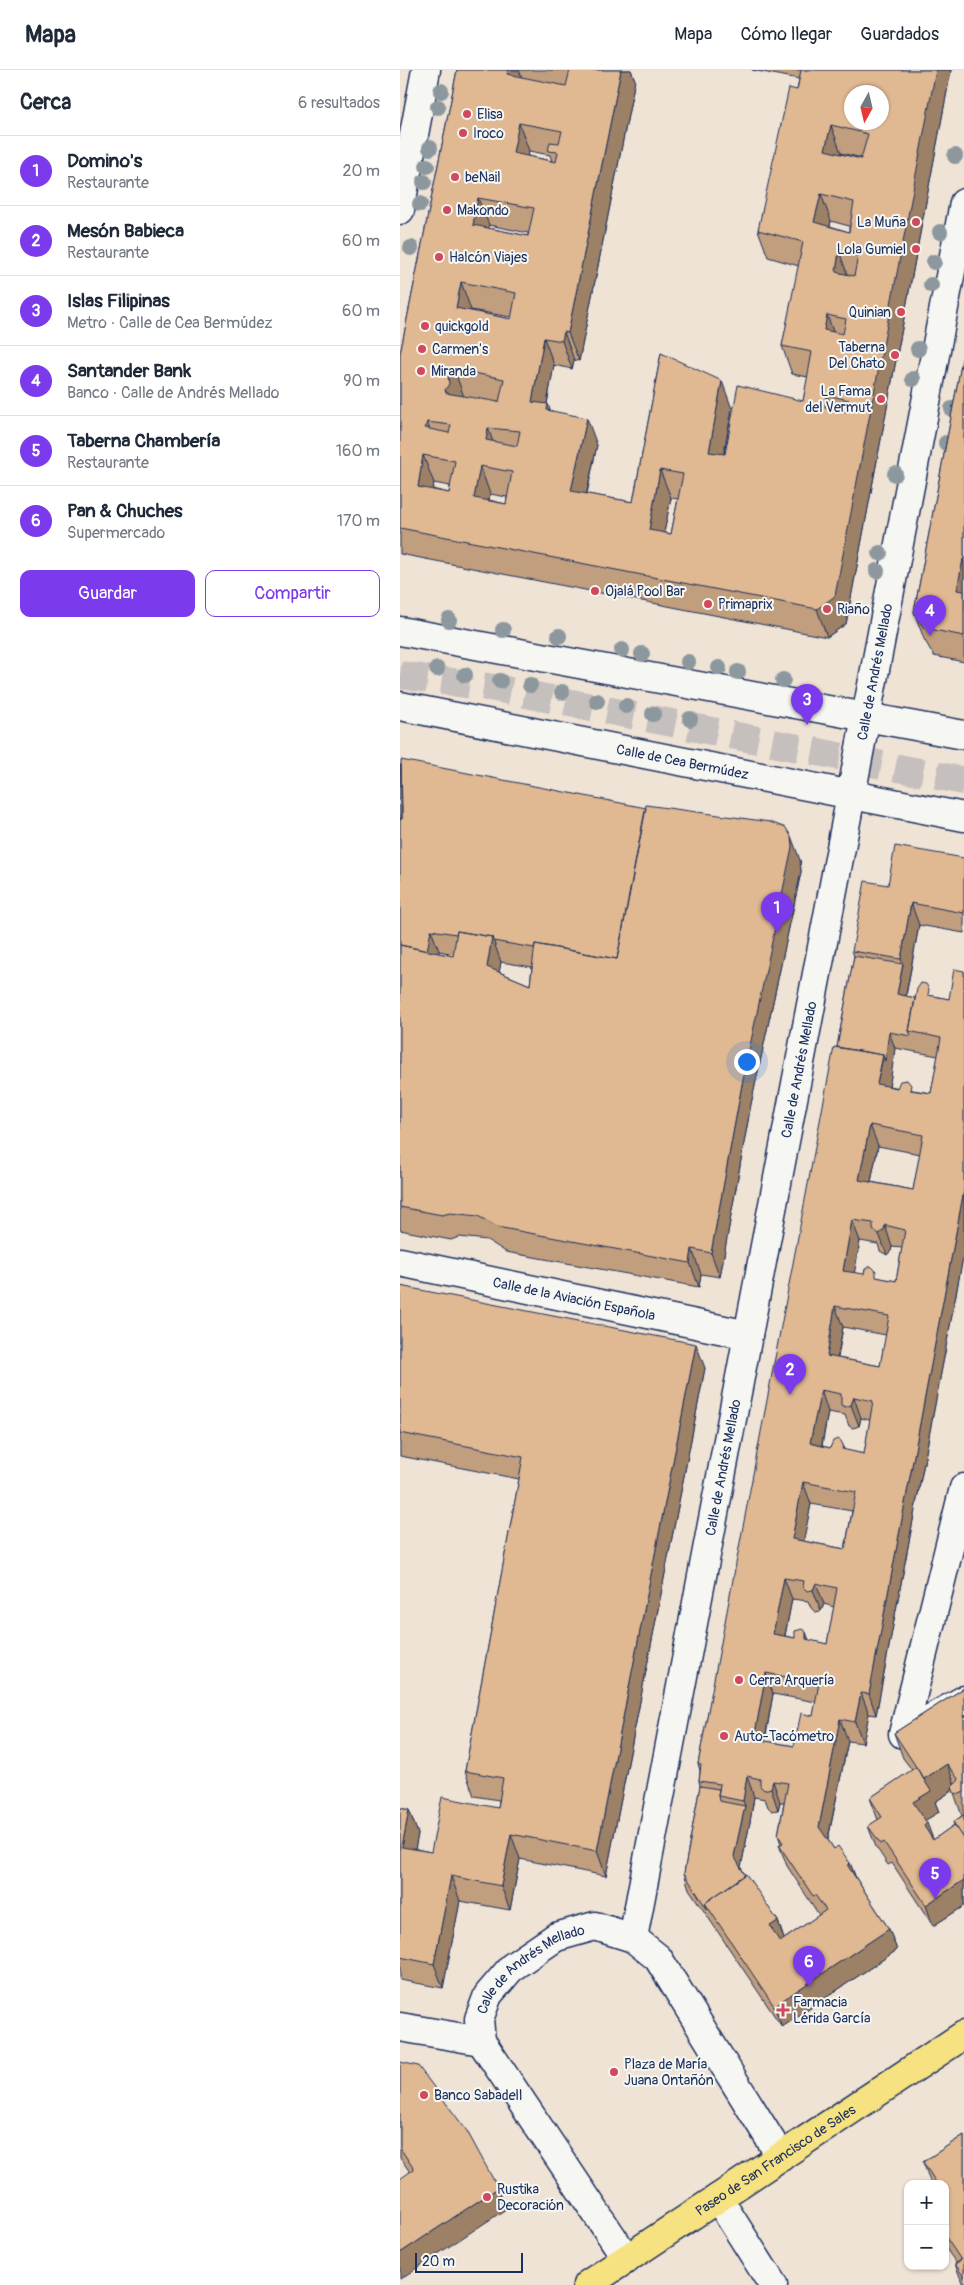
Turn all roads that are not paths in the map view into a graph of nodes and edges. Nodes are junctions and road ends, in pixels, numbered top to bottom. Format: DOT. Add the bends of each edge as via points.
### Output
graph roads {
  1 [pos="426,70"];
  2 [pos="964,203"];
  3 [pos="400,210"];
  4 [pos="400,631"];
  5 [pos="400,706"];
  6 [pos="866,716"];
  7 [pos="964,735"];
  8 [pos="850,795"];
  9 [pos="964,817"];
  10 [pos="400,1262"];
  11 [pos="748,1334"];
  12 [pos="964,1488"];
  13 [pos="955,1566"];
  14 [pos="964,1700"];
  15 [pos="633,1938"];
  16 [pos="400,2027"];
  17 [pos="964,2035"];
  18 [pos="481,2041"];
  19 [pos="781,2157"];
  20 [pos="718,2198"];
  21 [pos="627,2258"];
  22 [pos="587,2285"];
  23 [pos="773,2285"];
  1 -- 3 [label="street"];
  2 -- 6 [label="street, Calle de Andrés Mellado"];
  4 -- 6 [label="street"];
  5 -- 8 [label="street, Calle de Cea Bermúdez"];
  6 -- 7 [label="street"];
  6 -- 8 [label="street, Calle de Andrés Mellado"];
  8 -- 9 [label="street, Calle de Cea Bermúdez"];
  8 -- 11 [label="street, Calle de Andrés Mellado"];
  10 -- 11 [label="street, Calle de la Aviación Española"];
  11 -- 15 [label="street, Calle de Andrés Mellado"];
  12 -- 13 [label="street"];
  13 -- 14 [label="street" via="904,1734"];
  15 -- 18 [label="street, Calle de Andrés Mellado" via="595,1926 556,1937 512,1966 488,1995 479,2018"];
  15 -- 19 [label="street, Calle de Andrés Mellado" via="658,1958"];
  16 -- 18 [label="street"];
  17 -- 19 [label="main road, Paseo de San Francisco de Sales"];
  18 -- 21 [label="street, Calle de Andrés Mellado"];
  19 -- 20 [label="main road, Paseo de San Francisco de Sales"];
  20 -- 21 [label="main road, Paseo de San Francisco de Sales"];
  20 -- 23 [label="street"];
  21 -- 22 [label="main road, Paseo de San Francisco de Sales"];
}
